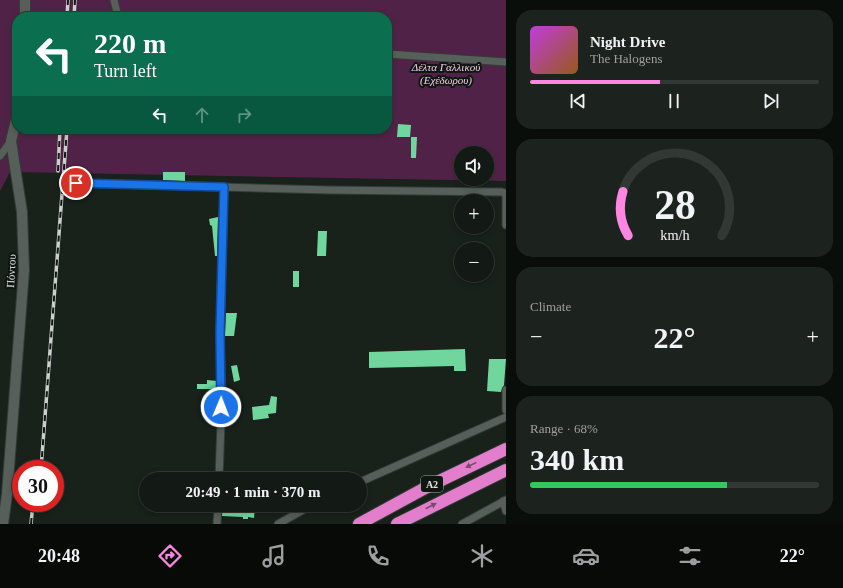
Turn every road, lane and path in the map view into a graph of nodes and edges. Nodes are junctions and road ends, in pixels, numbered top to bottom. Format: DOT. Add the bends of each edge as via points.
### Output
graph roads {
  1 [pos="25,0"];
  2 [pos="114,0"];
  3 [pos="25,12"];
  4 [pos="117,12"];
  5 [pos="392,54"];
  6 [pos="506,62"];
  7 [pos="13,134"];
  8 [pos="11,141"];
  9 [pos="0,156"];
  10 [pos="76,183"];
  11 [pos="224,187"];
  12 [pos="506,226"];
  13 [pos="506,390"];
  14 [pos="506,410"];
  15 [pos="506,417"];
  16 [pos="506,448"];
  17 [pos="506,470"];
  18 [pos="219,472"];
  19 [pos="367,479"];
  20 [pos="505,500"];
  21 [pos="506,511"];
  22 [pos="218,512"];
  23 [pos="299,512"];
  24 [pos="3,524"];
  25 [pos="217,524"];
  26 [pos="278,524"];
  27 [pos="359,524"];
  28 [pos="397,524"];
  29 [pos="462,524"];
  1 -- 3 [label="street"];
  2 -- 4 [label="street"];
  5 -- 6 [label="street"];
  7 -- 8 [label="street, Πόντου"];
  8 -- 9 [label="street"];
  8 -- 24 [label="street, Πόντου" via="22,212 24,270"];
  10 -- 11 [label="street"];
  11 -- 12 [label="street" via="502,192 506,197"];
  11 -- 18 [label="street"];
  13 -- 14 [label="street"];
  15 -- 19 [label="street"];
  16 -- 27 [label="highway, Α2, one-way"];
  28 -- 17 [label="highway, Α2, one-way"];
  20 -- 21 [label="street"];
  20 -- 29 [label="street"];
  22 -- 25 [label="street"];
  23 -- 26 [label="street"];
}
